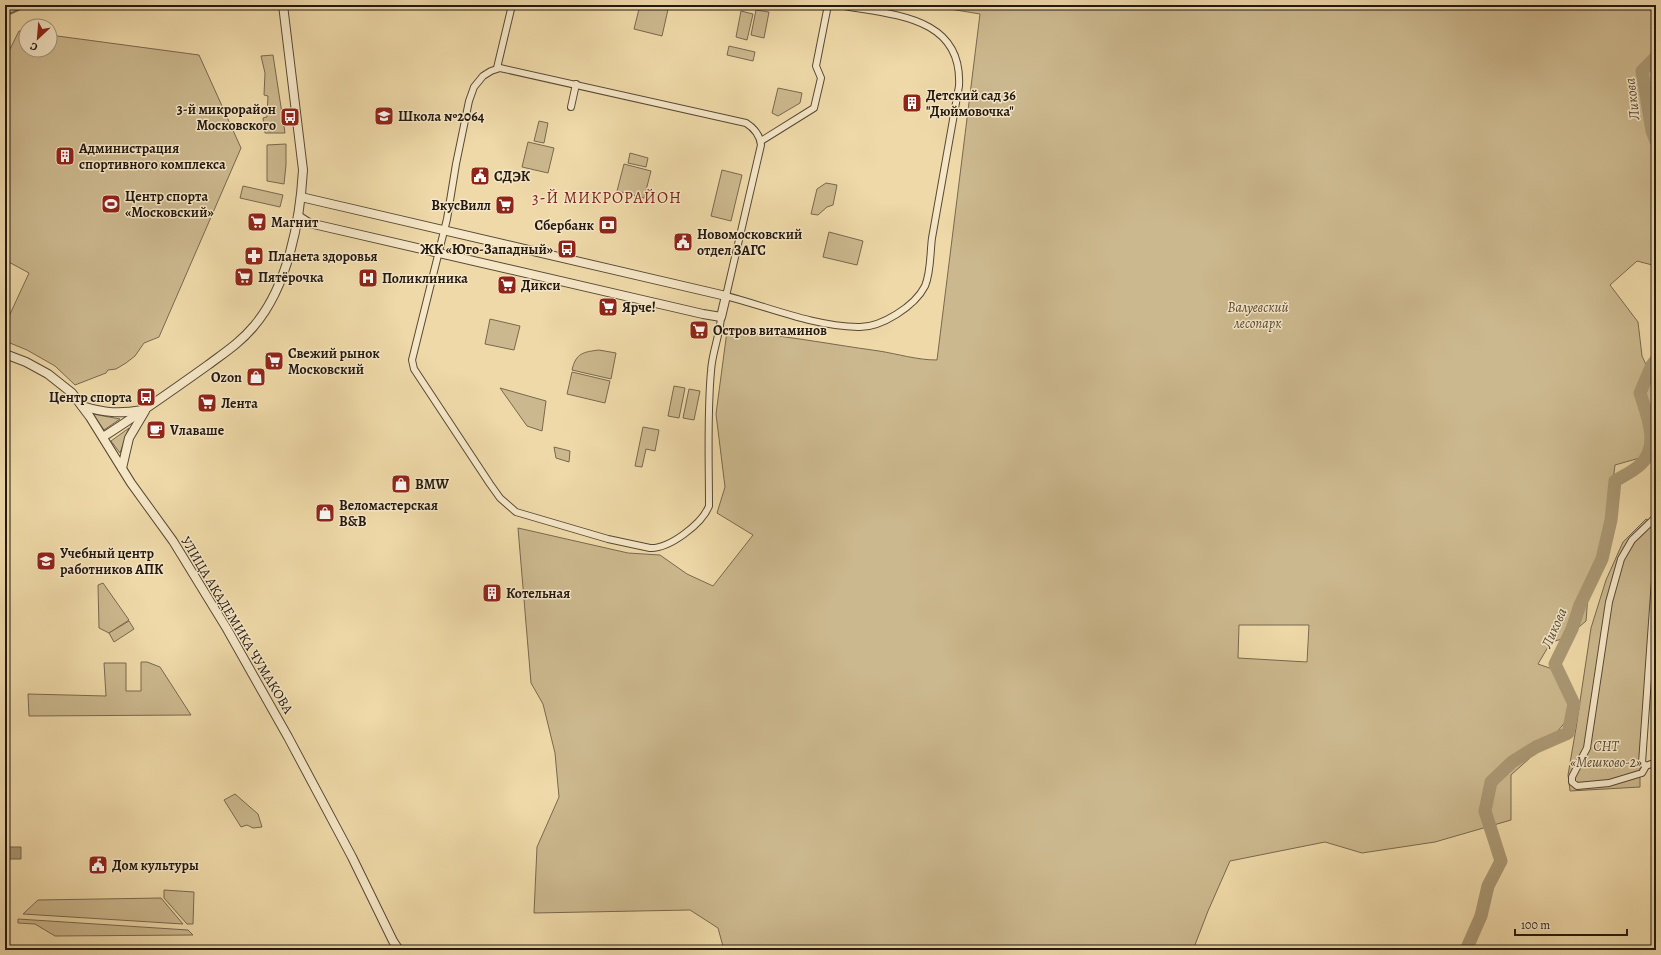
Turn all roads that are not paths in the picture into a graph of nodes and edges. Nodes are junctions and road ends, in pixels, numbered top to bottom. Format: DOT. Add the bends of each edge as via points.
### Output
graph roads {
  1 [pos="283,5"];
  2 [pos="512,5"];
  3 [pos="828,5"];
  4 [pos="839,5"];
  5 [pos="497,68"];
  6 [pos="576,84"];
  7 [pos="571,107"];
  8 [pos="761,141"];
  9 [pos="301,197"];
  10 [pos="298,216"];
  11 [pos="443,230"];
  12 [pos="438,253"];
  13 [pos="726,296"];
  14 [pos="721,317"];
  15 [pos="5,354"];
  16 [pos="82,406"];
  17 [pos="147,409"];
  18 [pos="103,437"];
  19 [pos="122,468"];
  20 [pos="1656,517"];
  21 [pos="1656,566"];
  22 [pos="1656,762"];
  23 [pos="1646,766"];
  24 [pos="399,950"];
  1 -- 9 [label="street" via="303,155"];
  2 -- 5 [label="street"];
  3 -- 8 [label="street" via="816,66 821,78 814,108"];
  4 -- 13 [label="street" via="914,20 932,27 953,51 960,71 927,280 919,294 900,314 877,325 859,327 815,320"];
  5 -- 6 [label="street"];
  5 -- 11 [label="street" via="483,76 471,92"];
  6 -- 7 [label="street"];
  6 -- 8 [label="street" via="740,121 749,124"];
  8 -- 13 [label="street"];
  9 -- 10 [label="street"];
  9 -- 11 [label="street"];
  10 -- 12 [label="street" via="309,223"];
  10 -- 17 [label="street" via="278,285 270,304 255,326 243,338"];
  11 -- 12 [label="street"];
  11 -- 13 [label="street"];
  12 -- 14 [label="street"];
  12 -- 14 [label="street" via="412,360 414,369 493,489 516,512 635,546 657,548 676,540 703,518 709,506 708,409 712,360"];
  13 -- 14 [label="street"];
  15 -- 16 [label="street, УЛИЦА АКАДЕМИКА ЧУМАКОВА" via="48,374 72,393"];
  16 -- 17 [label="street" via="106,413"];
  16 -- 18 [label="street, УЛИЦА АКАДЕМИКА ЧУМАКОВА"];
  17 -- 18 [label="street"];
  17 -- 19 [label="street" via="129,438"];
  18 -- 19 [label="street, УЛИЦА АКАДЕМИКА ЧУМАКОВА"];
  19 -- 24 [label="street, УЛИЦА АКАДЕМИКА ЧУМАКОВА" via="173,541 238,648 352,857"];
  20 -- 23 [label="street" via="1632,540 1621,559 1609,602 1587,748 1572,777 1572,782 1577,786 1609,783 1642,773"];
  21 -- 23 [label="street" via="1642,763"];
  22 -- 23 [label="street"];
}
